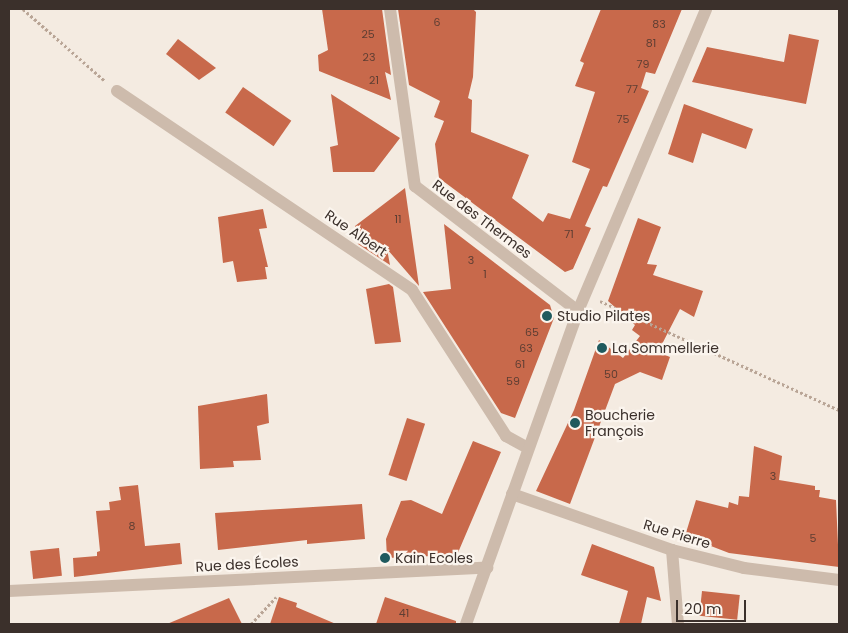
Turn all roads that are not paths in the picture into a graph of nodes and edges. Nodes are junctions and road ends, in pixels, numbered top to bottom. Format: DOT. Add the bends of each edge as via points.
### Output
graph roads {
  1 [pos="390,9"];
  2 [pos="706,9"];
  3 [pos="117,91"];
  4 [pos="578,311"];
  5 [pos="528,448"];
  6 [pos="512,494"];
  7 [pos="672,550"];
  8 [pos="487,568"];
  9 [pos="839,580"];
  10 [pos="9,591"];
  11 [pos="466,624"];
  12 [pos="678,624"];
  1 -- 4 [label="street, Rue des Thermes" via="415,186"];
  2 -- 4 [label="street"];
  3 -- 5 [label="street, Rue Albert" via="412,290 506,436"];
  4 -- 5 [label="street"];
  5 -- 6 [label="street"];
  6 -- 7 [label="street, Rue Pierre"];
  6 -- 8 [label="street"];
  7 -- 9 [label="street, Rue Pierre" via="744,568"];
  7 -- 12 [label="street"];
  8 -- 10 [label="street, Rue des Écoles"];
  8 -- 11 [label="street"];
}
